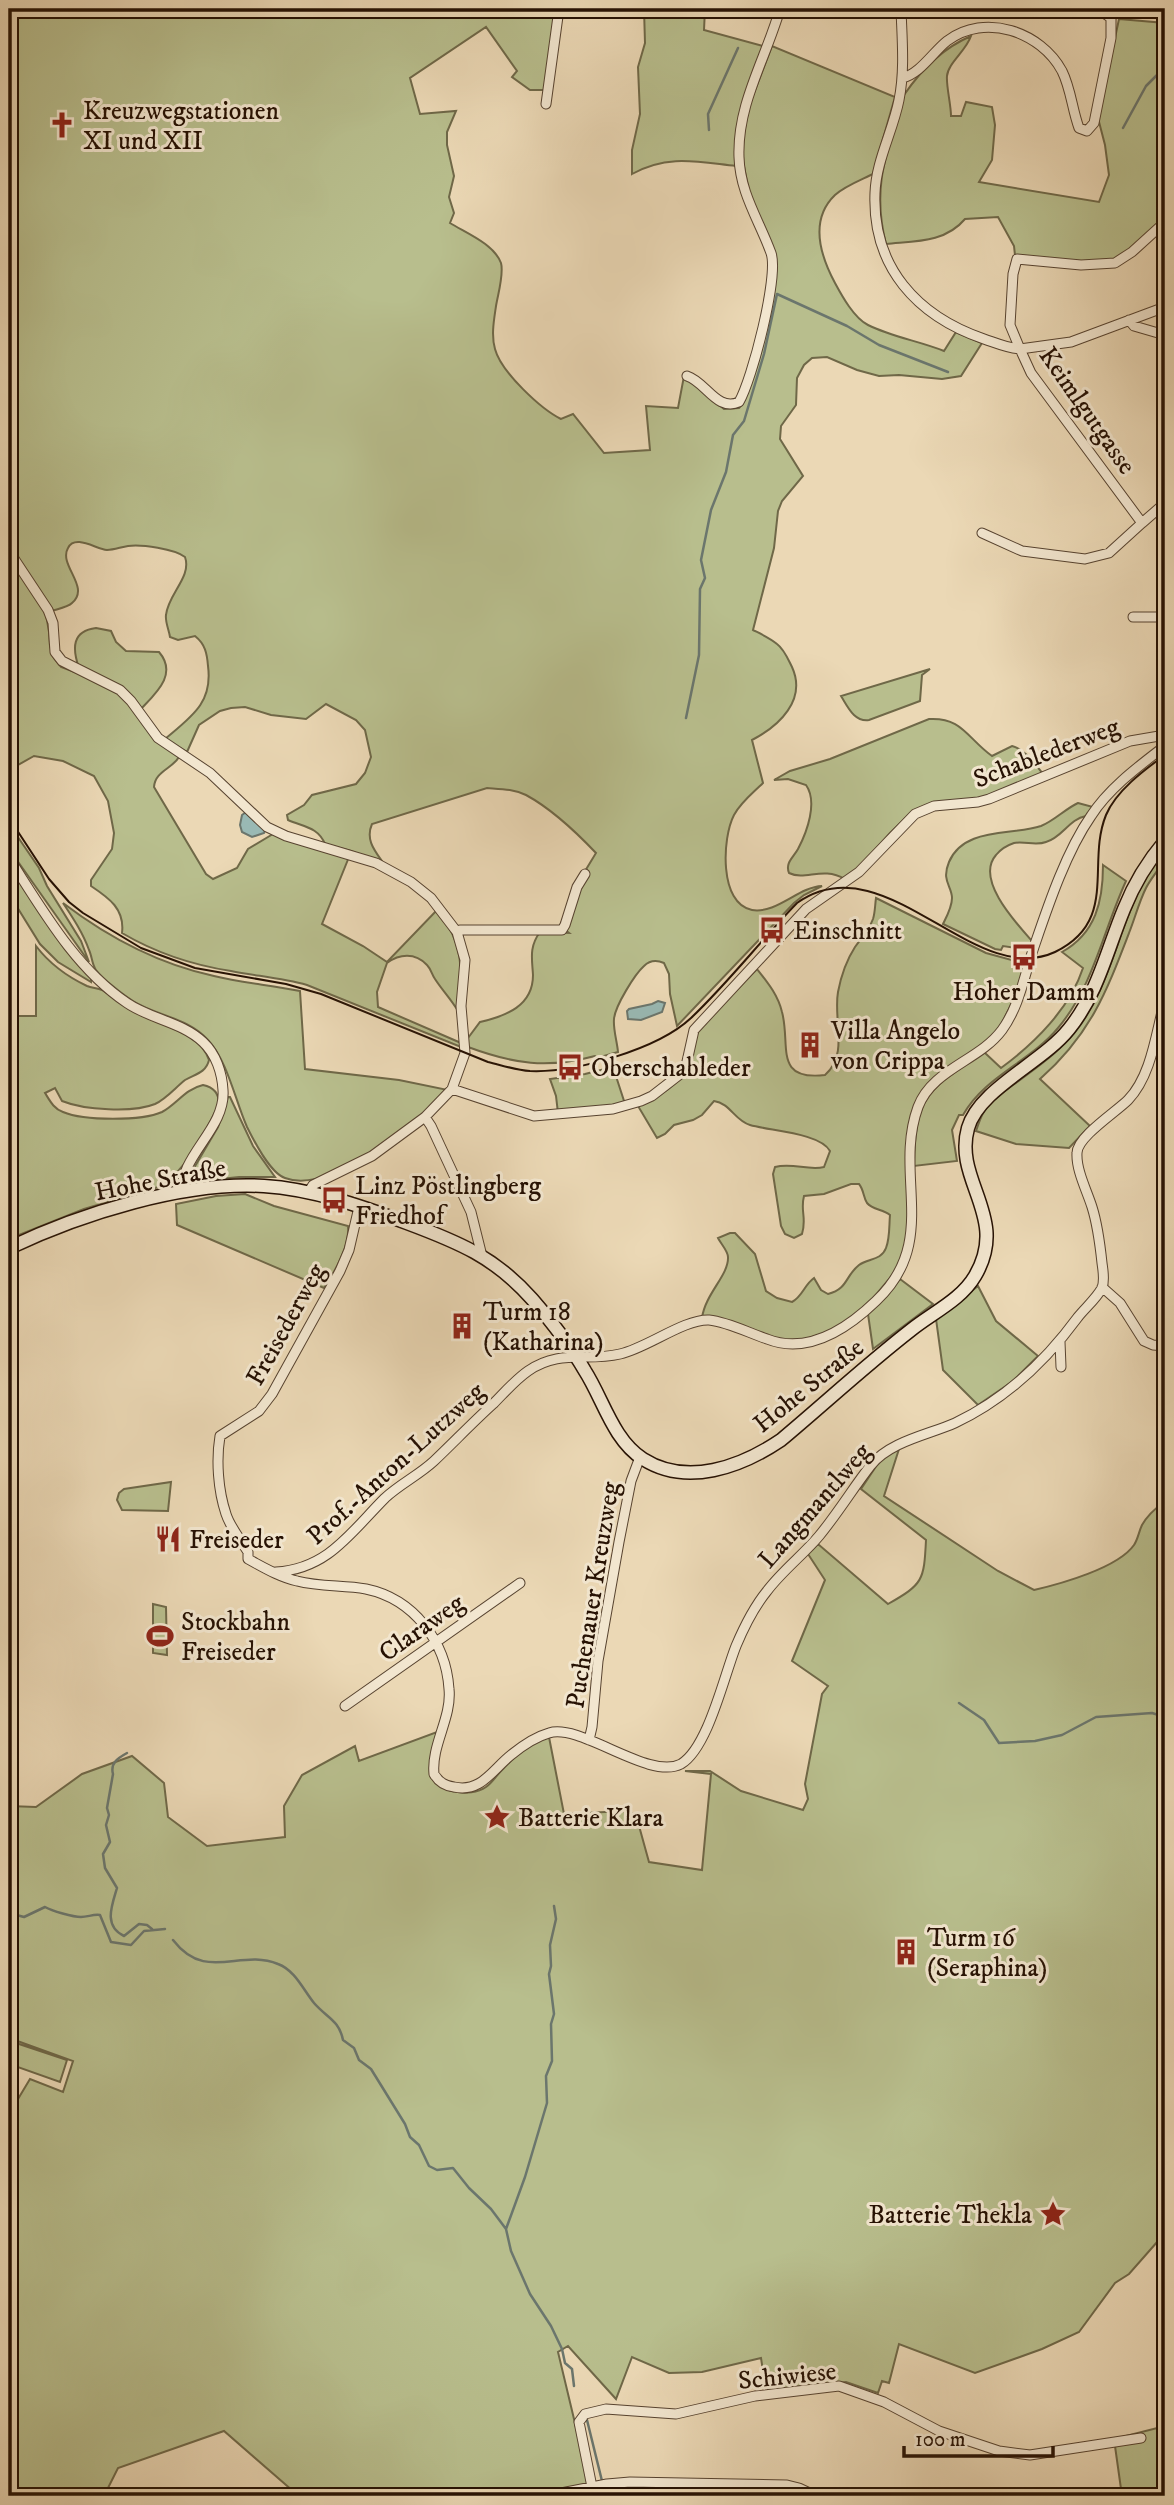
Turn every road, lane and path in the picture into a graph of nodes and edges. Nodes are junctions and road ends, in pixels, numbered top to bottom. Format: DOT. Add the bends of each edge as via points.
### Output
graph roads {
  1 [pos="559,9"];
  2 [pos="780,9"];
  3 [pos="901,9"];
  4 [pos="1098,9"];
  5 [pos="1116,9"];
  6 [pos="1111,18"];
  7 [pos="902,78"];
  8 [pos="546,104"];
  9 [pos="1165,222"];
  10 [pos="1165,307"];
  11 [pos="1129,320"];
  12 [pos="1165,335"];
  13 [pos="1020,349"];
  14 [pos="687,376"];
  15 [pos="1165,503"];
  16 [pos="1142,523"];
  17 [pos="982,533"];
  18 [pos="9,551"];
  19 [pos="1133,617"];
  20 [pos="1165,617"];
  21 [pos="1165,735"];
  22 [pos="1165,746"];
  23 [pos="1165,841"];
  24 [pos="9,858"];
  25 [pos="585,874"];
  26 [pos="457,932"];
  27 [pos="1165,1000"];
  28 [pos="452,1089"];
  29 [pos="425,1117"];
  30 [pos="183,1192"];
  31 [pos="308,1193"];
  32 [pos="359,1207"];
  33 [pos="9,1248"];
  34 [pos="482,1256"];
  35 [pos="1102,1287"];
  36 [pos="1060,1342"];
  37 [pos="1165,1346"];
  38 [pos="575,1356"];
  39 [pos="1061,1367"];
  40 [pos="640,1457"];
  41 [pos="304,1568"];
  42 [pos="274,1572"];
  43 [pos="305,1583"];
  44 [pos="520,1583"];
  45 [pos="436,1642"];
  46 [pos="345,1706"];
  47 [pos="589,1740"];
  48 [pos="700,1744"];
  49 [pos="1141,2438"];
  50 [pos="600,2485"];
  51 [pos="810,2495"];
  52 [pos="546,2496"];
  1 -- 8 [label="street"];
  2 -- 14 [label="street" via="748,94 739,140 748,203 773,263 763,324 739,402 720,402"];
  3 -- 7 [label="street, Keimlgutgasse"];
  4 -- 6 [label="street"];
  5 -- 6 [label="street"];
  6 -- 7 [label="street" via="1094,123 1087,131 1079,128 1055,59 1036,41 1014,31 990,27 957,35"];
  7 -- 13 [label="street, Keimlgutgasse" via="875,192 878,232 889,265 929,312 973,335"];
  9 -- 13 [label="street" via="1115,263 1081,265 1017,258 1010,325"];
  10 -- 11 [label="street"];
  11 -- 12 [label="street" via="1134,326"];
  11 -- 13 [label="street" via="1071,342"];
  13 -- 16 [label="street, Keimlgutgasse" via="1031,373"];
  15 -- 16 [label="street"];
  16 -- 17 [label="street" via="1109,553 1085,559 1022,551"];
  18 -- 26 [label="street" via="45,603 52,619 55,652 62,662 120,690 158,738 210,773 267,827 376,863 411,882 431,898"];
  19 -- 20 [label="street"];
  21 -- 28 [label="street, Schablederweg" via="1130,741 989,799 934,806 915,814 859,872 796,918 694,1030 683,1072 641,1101 614,1109 534,1116"];
  22 -- 38 [label="street, Prof.-Anton-Lutzweg" via="1113,790 1086,823 1031,954 1017,1004 1004,1026 981,1051 938,1079 922,1099 912,1145 911,1238 903,1266 888,1290 839,1330 806,1344 783,1345 720,1322 701,1321 624,1353"];
  23 -- 40 [label="main road, Hohe Straße" via="1134,887 1096,984 1075,1021 1051,1049 985,1100 970,1122 967,1159 987,1233 981,1266 966,1289 760,1454 722,1468 687,1472 661,1468"];
  24 -- 30 [label="street" via="65,941 99,981 134,1008 201,1040 215,1057 223,1090 220,1111 185,1172"];
  25 -- 26 [label="street" via="562,930"];
  26 -- 28 [label="street" via="465,960 461,1017 465,1049"];
  27 -- 35 [label="street" via="1142,1082 1077,1150 1098,1229"];
  28 -- 29 [label="street"];
  29 -- 31 [label="street" via="372,1156 313,1185"];
  29 -- 34 [label="street" via="471,1212"];
  30 -- 31 [label="main road, Hohe Straße" via="252,1186"];
  30 -- 33 [label="main road, Hohe Straße" via="86,1217"];
  31 -- 32 [label="main road, Hohe Straße"];
  32 -- 34 [label="main road, Hohe Straße"];
  32 -- 42 [label="street, Freisederweg" via="340,1271 272,1394 259,1411 220,1436 217,1451 226,1515 248,1559"];
  34 -- 38 [label="main road, Hohe Straße" via="523,1290"];
  35 -- 36 [label="street, Langmantlweg"];
  35 -- 37 [label="street" via="1120,1303 1144,1341"];
  36 -- 39 [label="street"];
  36 -- 48 [label="street, Langmantlweg" via="1019,1383 991,1403 889,1450 873,1463 820,1535 757,1606 737,1645"];
  38 -- 40 [label="main road, Hohe Straße" via="621,1437"];
  38 -- 41 [label="street, Prof.-Anton-Lutzweg" via="555,1358 524,1374 335,1549"];
  40 -- 47 [label="street, Puchenauer Kreuzweg" via="631,1481 597,1661"];
  41 -- 42 [label="street, Prof.-Anton-Lutzweg"];
  41 -- 43 [label="street"];
  42 -- 43 [label="street, Freisederweg"];
  43 -- 45 [label="street, Freisederweg" via="354,1587 393,1598 417,1616"];
  44 -- 45 [label="street, Claraweg"];
  45 -- 46 [label="street, Claraweg"];
  45 -- 47 [label="street, Freisederweg" via="450,1691 433,1760 436,1778 451,1787 470,1788 487,1779 508,1757 550,1732"];
  47 -- 48 [label="street, Puchenauer Kreuzweg" via="625,1756 670,1767 684,1761"];
  49 -- 50 [label="street, Schiwiese" via="1030,2455 999,2451 939,2431 861,2392 826,2386 676,2414 606,2409 585,2414 579,2422"];
  50 -- 51 [label="street" via="787,2485"];
  50 -- 52 [label="street"];
}
